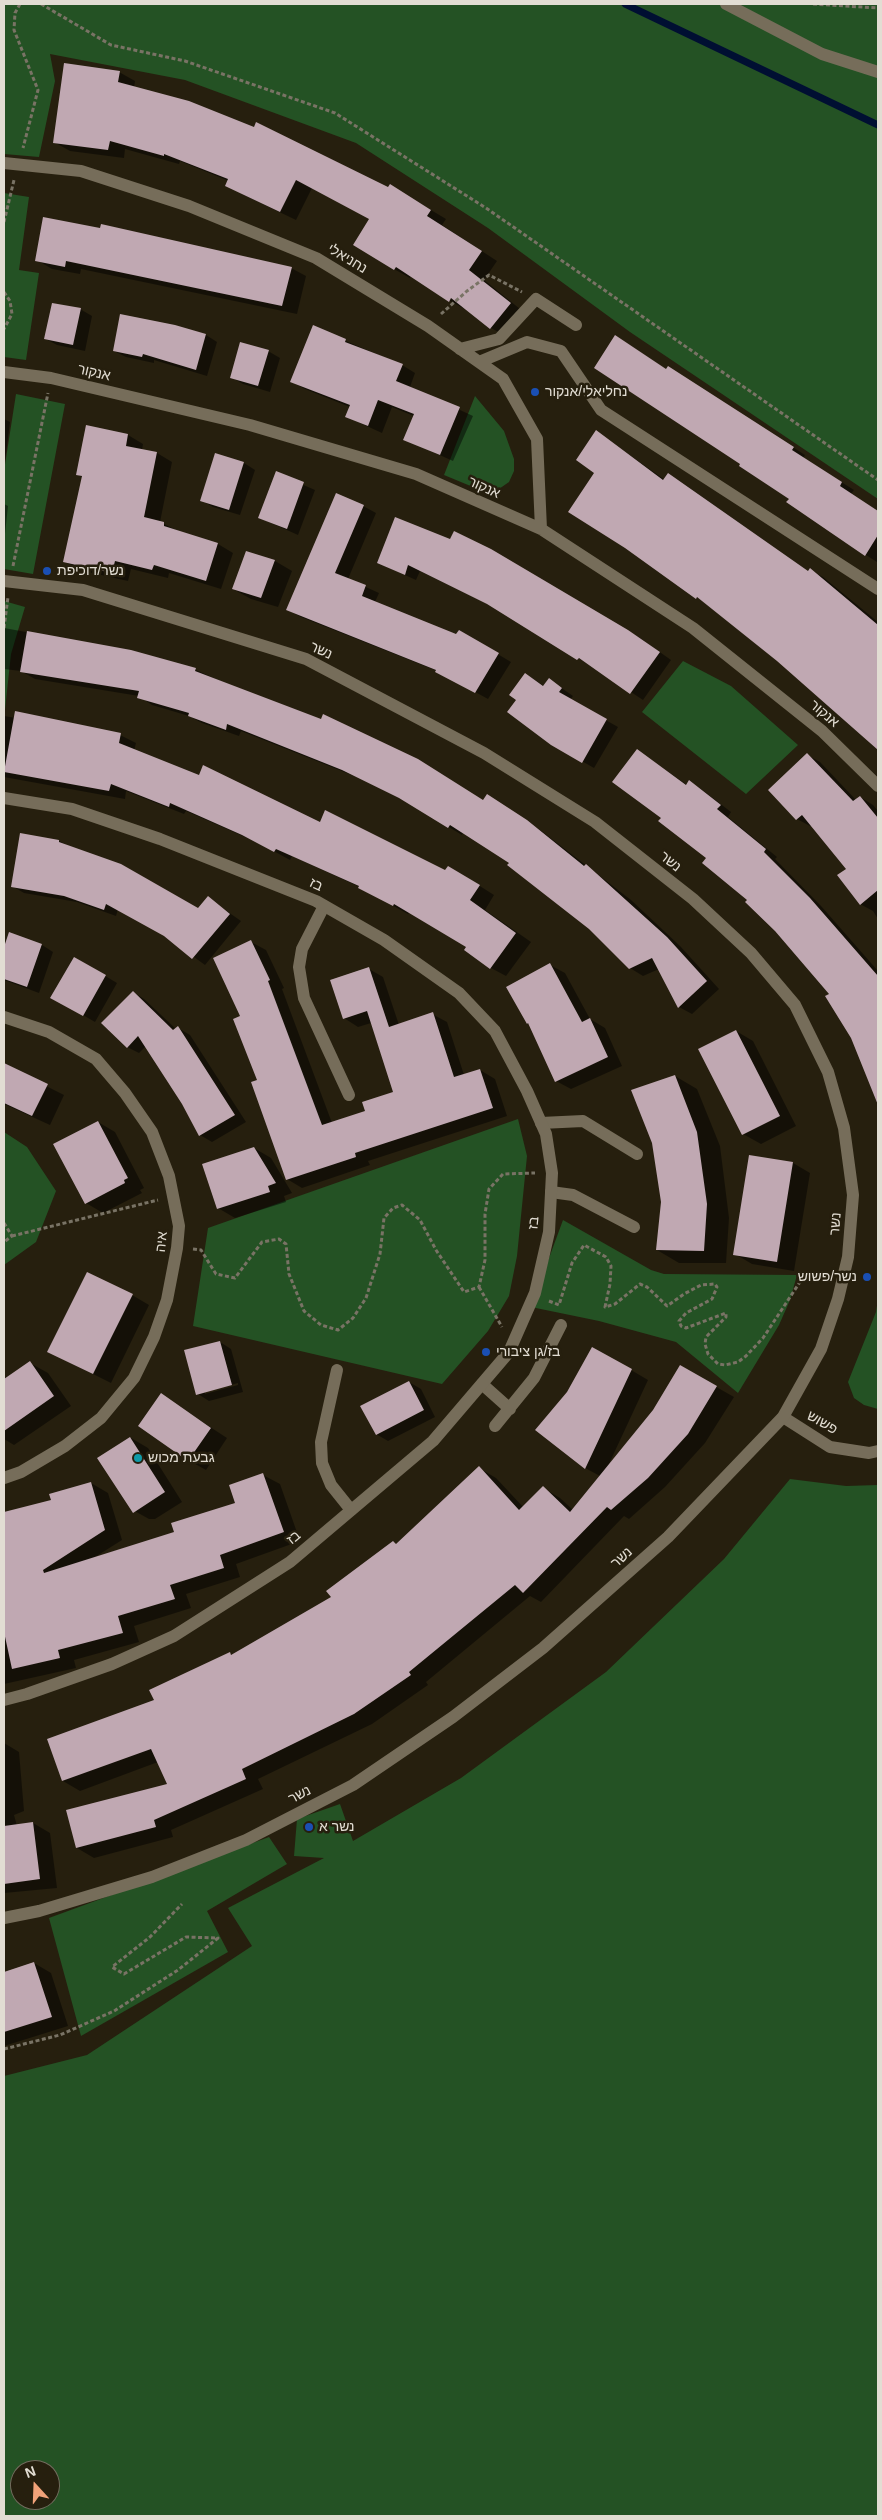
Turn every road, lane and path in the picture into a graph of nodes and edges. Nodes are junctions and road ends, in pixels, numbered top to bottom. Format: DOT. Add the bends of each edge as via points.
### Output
graph roads {
  1 [pos="20,4"];
  2 [pos="41,4"];
  3 [pos="726,4"];
  4 [pos="813,4"];
  5 [pos="878,8"];
  6 [pos="878,72"];
  7 [pos="4,163"];
  8 [pos="18,164"];
  9 [pos="4,222"];
  10 [pos="4,292"];
  11 [pos="536,299"];
  12 [pos="576,324"];
  13 [pos="428,326"];
  14 [pos="4,329"];
  15 [pos="460,349"];
  16 [pos="479,362"];
  17 [pos="4,372"];
  18 [pos="51,378"];
  19 [pos="878,480"];
  20 [pos="541,529"];
  21 [pos="7,582"];
  22 [pos="878,589"];
  23 [pos="4,628"];
  24 [pos="878,786"];
  25 [pos="4,798"];
  26 [pos="324,906"];
  27 [pos="4,1018"];
  28 [pos="349,1095"];
  29 [pos="541,1123"];
  30 [pos="637,1154"];
  31 [pos="552,1173"];
  32 [pos="551,1192"];
  33 [pos="173,1196"];
  34 [pos="4,1223"];
  35 [pos="634,1227"];
  36 [pos="12,1236"];
  37 [pos="4,1242"];
  38 [pos="177,1248"];
  39 [pos="843,1278"];
  40 [pos="479,1286"];
  41 [pos="544,1300"];
  42 [pos="561,1325"];
  43 [pos="512,1345"];
  44 [pos="337,1370"];
  45 [pos="482,1384"];
  46 [pos="510,1409"];
  47 [pos="783,1417"];
  48 [pos="496,1426"];
  49 [pos="878,1452"];
  50 [pos="4,1478"];
  51 [pos="351,1510"];
  52 [pos="4,1700"];
  53 [pos="182,1904"];
  54 [pos="4,1918"];
  55 [pos="4,2049"];
  1 -- 8 [label="path" via="14,13 14,30 38,90"];
  2 -- 19 [label="path" via="111,44 185,61 334,113 486,208"];
  3 -- 6 [label="street" via="822,54"];
  4 -- 5 [label="path"];
  7 -- 8 [label="street, נחניאלי"];
  8 -- 9 [label="path"];
  8 -- 13 [label="street, נחניאלי" via="81,171 189,206 316,258"];
  10 -- 14 [label="path" via="12,314"];
  11 -- 12 [label="street"];
  11 -- 13 [label="path" via="489,275"];
  11 -- 15 [label="street" via="499,339"];
  13 -- 15 [label="street, נחניאלי"];
  15 -- 16 [label="street, נחניאלי"];
  16 -- 20 [label="street, נחניאלי" via="503,379 537,439"];
  16 -- 22 [label="street" via="527,342 561,351 601,410"];
  17 -- 18 [label="street, אנקור"];
  18 -- 20 [label="street, אנקור" via="250,425 416,474"];
  18 -- 21 [label="path"];
  20 -- 24 [label="street, אנקור" via="693,628 822,731"];
  21 -- 23 [label="path"];
  21 -- 39 [label="street, נשר" via="83,590 306,659 484,753 595,822 692,899 751,953 795,1005 828,1072 844,1128 853,1195"];
  25 -- 26 [label="street, בז" via="72,809 160,838"];
  26 -- 28 [label="street" via="302,950 299,967 304,998"];
  26 -- 29 [label="street, בז" via="384,940 459,993 495,1031"];
  27 -- 33 [label="street, איה" via="49,1032 96,1059 152,1132"];
  29 -- 30 [label="street" via="582,1121"];
  29 -- 31 [label="street, בז" via="546,1134"];
  31 -- 32 [label="street, בז"];
  31 -- 40 [label="path" via="503,1174 489,1189 485,1214 485,1260"];
  32 -- 35 [label="street" via="573,1195"];
  32 -- 43 [label="street, בז" via="549,1232 535,1293"];
  33 -- 36 [label="path"];
  33 -- 38 [label="street, איה" via="178,1226"];
  34 -- 36 [label="path"];
  36 -- 37 [label="path"];
  38 -- 40 [label="path" via="202,1250 216,1274 234,1278 262,1242 279,1239 286,1244 290,1274 304,1311 321,1325 338,1330 353,1318 366,1298 380,1254 384,1218 393,1208 402,1205 420,1220 464,1292"];
  38 -- 50 [label="street, איה" via="167,1300 134,1378 101,1418 66,1446"];
  39 -- 41 [label="path" via="800,1282 763,1338 738,1362 725,1365 718,1364 708,1354 704,1344 726,1317 726,1312 686,1328 679,1321 686,1313 712,1299 717,1287 715,1284 701,1285 667,1306 640,1284 615,1304 605,1307 611,1266 606,1257 584,1245 572,1263 559,1305"];
  39 -- 47 [label="street, נשר" via="821,1349"];
  40 -- 43 [label="path"];
  42 -- 46 [label="street" via="534,1378"];
  43 -- 45 [label="street, בז"];
  44 -- 51 [label="street" via="321,1442 322,1463 331,1485"];
  45 -- 46 [label="street"];
  45 -- 51 [label="street, בז" via="433,1441"];
  46 -- 48 [label="street"];
  47 -- 49 [label="street, פשוש" via="830,1447"];
  47 -- 54 [label="street, נשר" via="668,1537 543,1648 453,1717 354,1785 246,1840 152,1877 39,1911"];
  51 -- 52 [label="street, בז" via="290,1562 174,1636 112,1664"];
  53 -- 55 [label="path" via="112,1967 124,1974 186,1937 218,1938 178,1970 114,2011 60,2035"];
}
